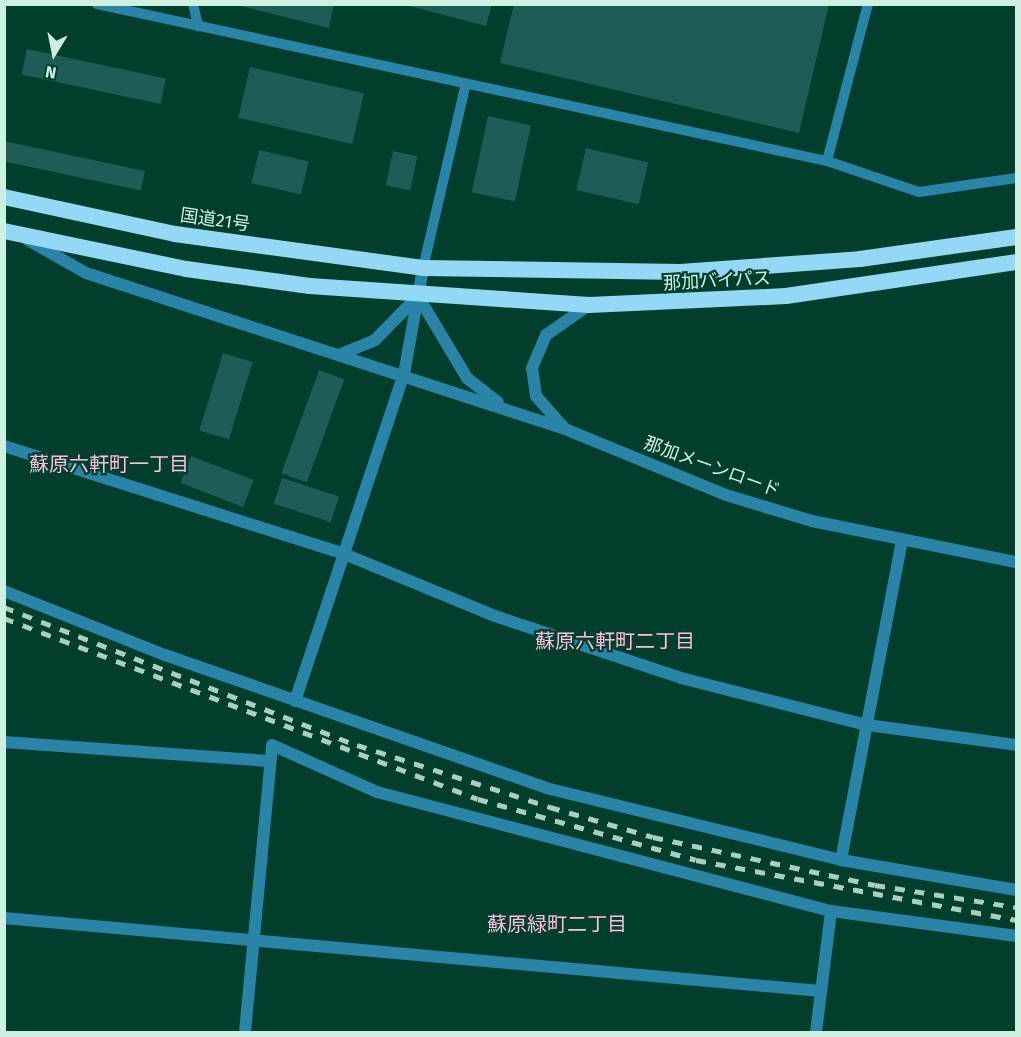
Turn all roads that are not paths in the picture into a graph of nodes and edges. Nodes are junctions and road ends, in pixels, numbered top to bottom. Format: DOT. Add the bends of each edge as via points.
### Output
graph roads {
  1 [pos="97,4"];
  2 [pos="193,4"];
  3 [pos="868,4"];
  4 [pos="198,26"];
  5 [pos="465,87"];
  6 [pos="827,161"];
  7 [pos="1017,178"];
  8 [pos="4,197"];
  9 [pos="11,232"];
  10 [pos="1017,237"];
  11 [pos="1017,262"];
  12 [pos="423,268"];
  13 [pos="418,296"];
  14 [pos="589,306"];
  15 [pos="341,354"];
  16 [pos="404,374"];
  17 [pos="520,414"];
  18 [pos="565,429"];
  19 [pos="4,446"];
  20 [pos="902,541"];
  21 [pos="342,553"];
  22 [pos="1017,562"];
  23 [pos="4,591"];
  24 [pos="295,701"];
  25 [pos="867,725"];
  26 [pos="4,742"];
  27 [pos="1017,745"];
  28 [pos="268,761"];
  29 [pos="841,860"];
  30 [pos="1017,890"];
  31 [pos="831,911"];
  32 [pos="4,918"];
  33 [pos="1017,936"];
  34 [pos="252,938"];
  35 [pos="821,991"];
  36 [pos="245,1032"];
  37 [pos="816,1032"];
  1 -- 4 [label="lane"];
  2 -- 4 [label="lane"];
  3 -- 6 [label="lane"];
  4 -- 5 [label="lane"];
  5 -- 6 [label="lane"];
  5 -- 12 [label="lane"];
  6 -- 7 [label="lane" via="919,192"];
  8 -- 12 [label="highway, 国道21号" via="176,234"];
  9 -- 13 [label="highway" via="186,268"];
  9 -- 15 [label="street, 那加メーンロード" via="86,273"];
  10 -- 12 [label="highway, 那加バイパス" via="860,259 680,272"];
  11 -- 14 [label="highway, 那加バイパス" via="786,296"];
  12 -- 13 [label="street"];
  13 -- 14 [label="highway, 那加バイパス"];
  13 -- 15 [label="street" via="375,340"];
  13 -- 16 [label="street"];
  13 -- 17 [label="street" via="467,378"];
  14 -- 18 [label="street" via="546,335 532,368 536,396"];
  15 -- 16 [label="street, 那加メーンロード"];
  16 -- 17 [label="street, 那加メーンロード"];
  16 -- 21 [label="street"];
  17 -- 18 [label="street, 那加メーンロード"];
  18 -- 20 [label="street, 那加メーンロード" via="726,495"];
  19 -- 21 [label="street"];
  20 -- 22 [label="street, 那加メーンロード"];
  20 -- 25 [label="street"];
  21 -- 24 [label="street"];
  21 -- 25 [label="street" via="495,616 614,656"];
  23 -- 24 [label="street"];
  24 -- 29 [label="street" via="546,788"];
  25 -- 27 [label="street"];
  25 -- 29 [label="street"];
  26 -- 28 [label="street"];
  28 -- 31 [label="street" via="272,745 377,792"];
  28 -- 34 [label="street"];
  29 -- 30 [label="street"];
  31 -- 33 [label="street"];
  31 -- 35 [label="street"];
  32 -- 34 [label="street"];
  34 -- 35 [label="street"];
  34 -- 36 [label="street"];
  35 -- 37 [label="street"];
}
